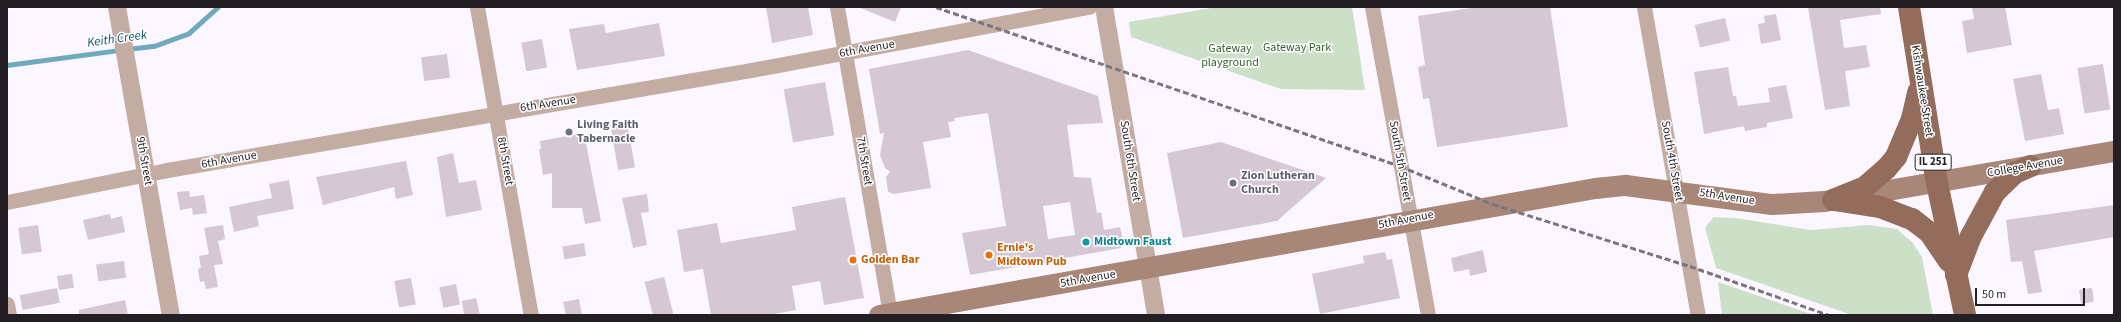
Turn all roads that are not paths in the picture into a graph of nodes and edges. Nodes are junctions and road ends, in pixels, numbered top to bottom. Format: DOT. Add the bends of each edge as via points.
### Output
graph roads {
  1 [pos="117,7"];
  2 [pos="477,7"];
  3 [pos="837,7"];
  4 [pos="1089,7"];
  5 [pos="1104,7"];
  6 [pos="1372,7"];
  7 [pos="1644,7"];
  8 [pos="1909,7"];
  9 [pos="846,52"];
  10 [pos="1920,82"];
  11 [pos="496,112"];
  12 [pos="2114,151"];
  13 [pos="2031,166"];
  14 [pos="146,175"];
  15 [pos="1937,182"];
  16 [pos="1678,190"];
  17 [pos="1833,200"];
  18 [pos="7,202"];
  19 [pos="1411,219"];
  20 [pos="1148,269"];
  21 [pos="1956,275"];
  22 [pos="7,304"];
  23 [pos="886,314"];
  24 [pos="9,315"];
  25 [pos="171,315"];
  26 [pos="531,315"];
  27 [pos="1156,315"];
  28 [pos="1428,315"];
  29 [pos="1698,315"];
  30 [pos="1964,315"];
  1 -- 14 [label="street, 9th Street"];
  2 -- 11 [label="street, 8th Street"];
  3 -- 9 [label="street, 7th Street"];
  4 -- 9 [label="street, 6th Avenue"];
  5 -- 20 [label="street, South 6th Street"];
  6 -- 19 [label="street, South 5th Street"];
  7 -- 16 [label="street, South 4th Street"];
  8 -- 10 [label="main road, Kishwaukee Street / IL 251"];
  9 -- 11 [label="street, 6th Avenue"];
  9 -- 23 [label="street, 7th Street"];
  10 -- 15 [label="main road, Kishwaukee Street / IL 251"];
  10 -- 17 [label="main road" via="1912,119 1896,157 1865,186"];
  11 -- 14 [label="street, 6th Avenue"];
  11 -- 26 [label="street, 8th Street"];
  12 -- 13 [label="main road, College Avenue"];
  13 -- 15 [label="main road, College Avenue"];
  13 -- 21 [label="main road" via="2015,174 1995,192 1973,232"];
  14 -- 18 [label="street, 6th Avenue"];
  14 -- 25 [label="street, 9th Street"];
  15 -- 17 [label="main road, 5th Avenue"];
  15 -- 21 [label="main road, Kishwaukee Street / IL 251"];
  16 -- 17 [label="main road, 5th Avenue" via="1772,204"];
  16 -- 19 [label="main road, 5th Avenue" via="1625,185 1595,188"];
  16 -- 29 [label="street, South 4th Street"];
  17 -- 21 [label="main road" via="1880,207 1912,219 1933,237 1946,254"];
  19 -- 20 [label="main road, 5th Avenue"];
  19 -- 28 [label="street, South 5th Street"];
  20 -- 23 [label="main road, 5th Avenue"];
  20 -- 27 [label="street, South 6th Street"];
  21 -- 30 [label="main road, Kishwaukee Street / IL 251"];
  22 -- 24 [label="street"];
}
